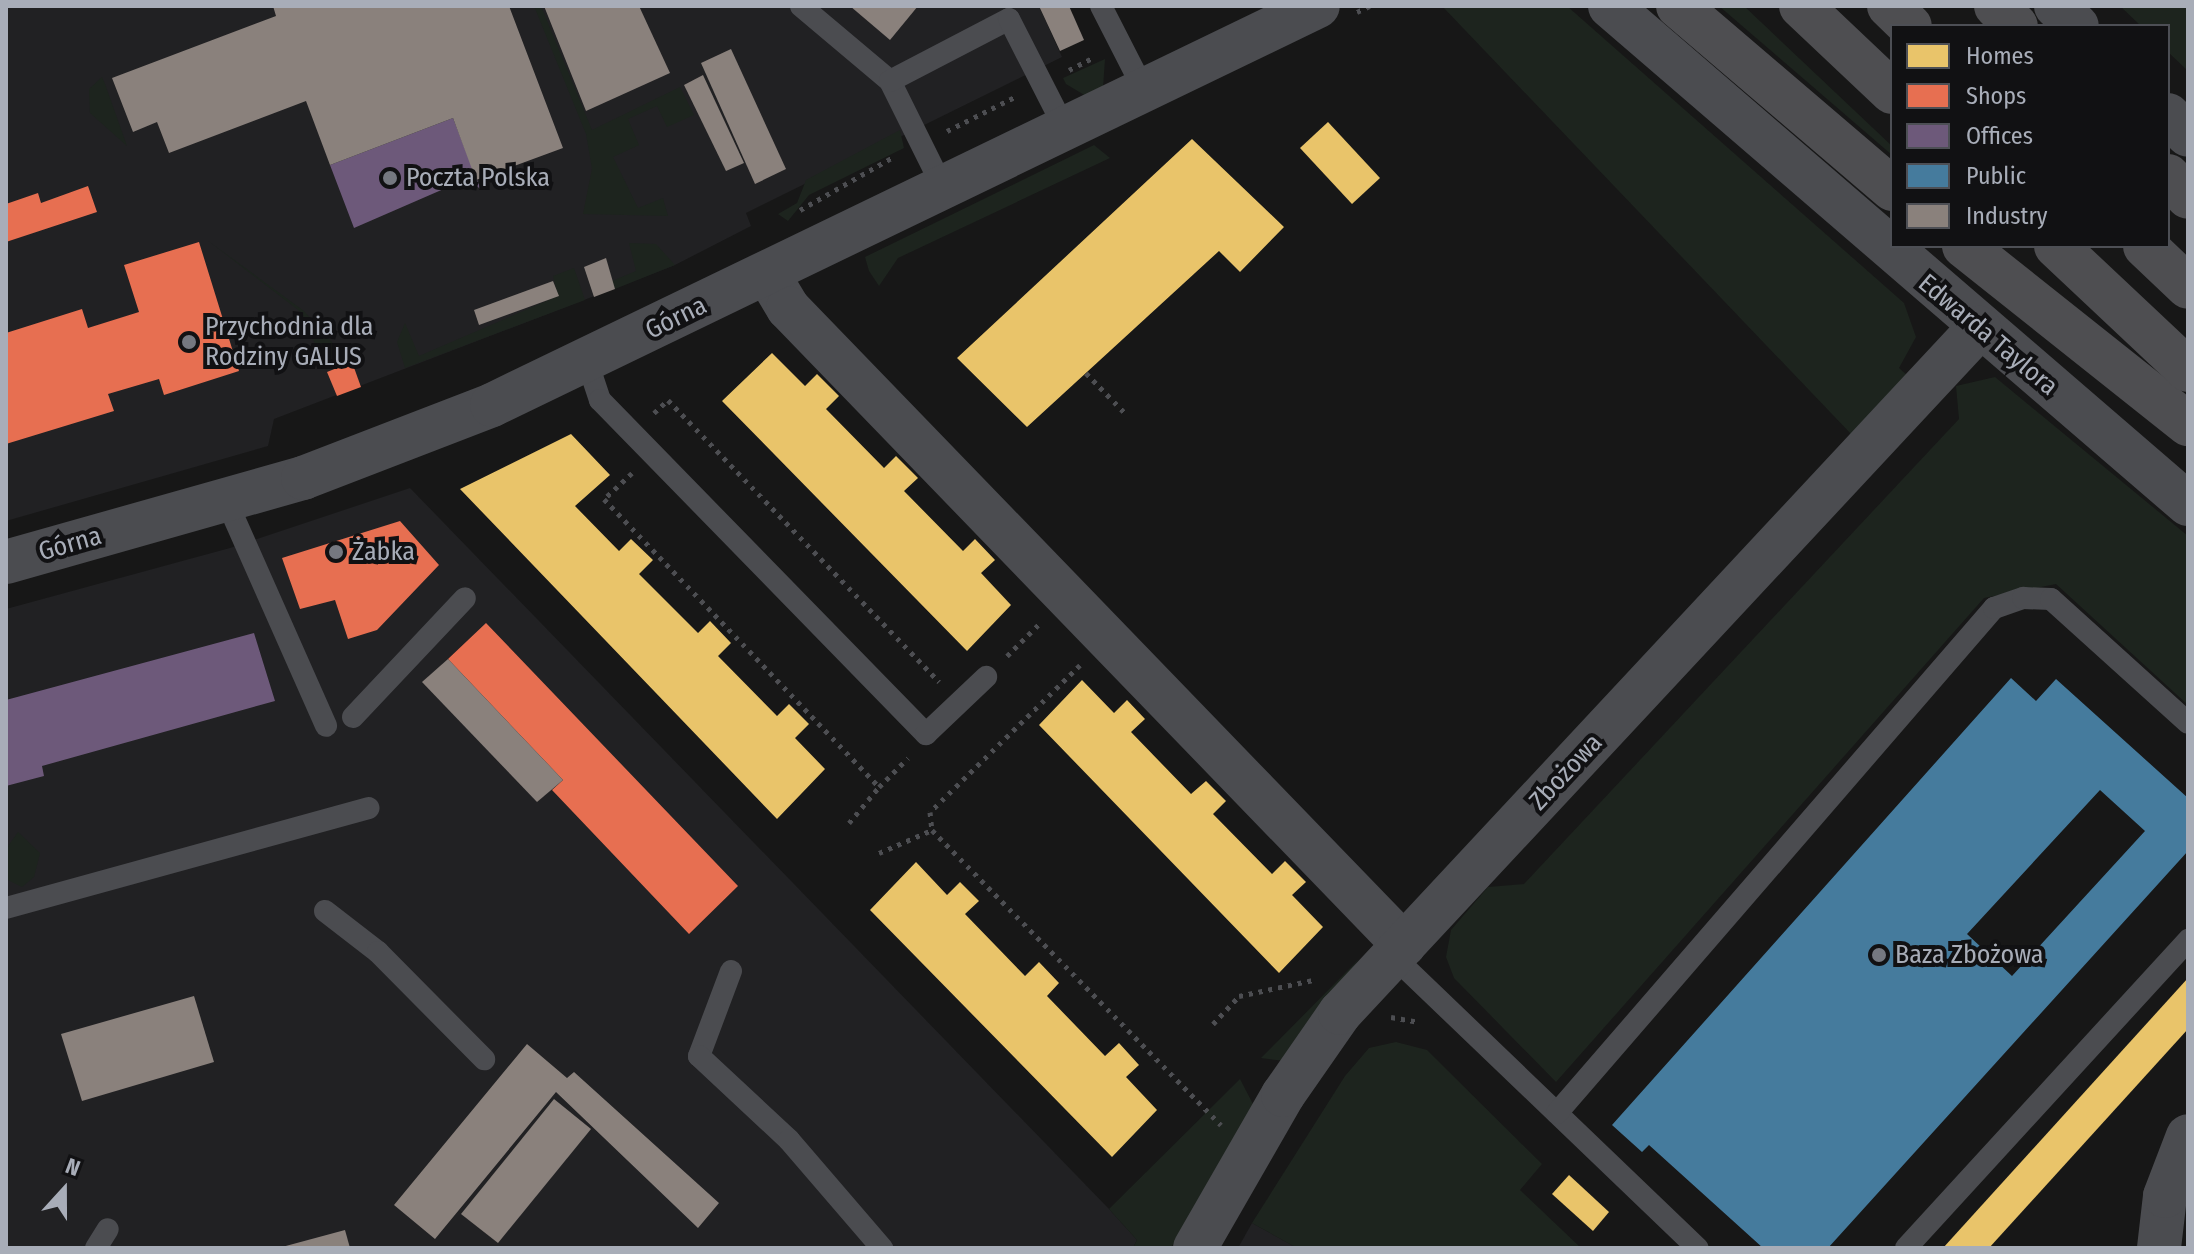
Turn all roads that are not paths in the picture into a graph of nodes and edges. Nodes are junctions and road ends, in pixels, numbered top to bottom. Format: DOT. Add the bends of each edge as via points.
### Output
graph roads {
  1 [pos="801,6"];
  2 [pos="1101,6"];
  3 [pos="1318,6"];
  4 [pos="1610,6"];
  5 [pos="1678,6"];
  6 [pos="1801,6"];
  7 [pos="1889,6"];
  8 [pos="1996,6"];
  9 [pos="2056,6"];
  10 [pos="1908,24"];
  11 [pos="2014,24"];
  12 [pos="2075,24"];
  13 [pos="890,81"];
  14 [pos="1144,90"];
  15 [pos="1890,90"];
  16 [pos="2170,117"];
  17 [pos="1065,129"];
  18 [pos="2188,135"];
  19 [pos="2170,178"];
  20 [pos="1890,187"];
  21 [pos="943,188"];
  22 [pos="2188,197"];
  23 [pos="1967,248"];
  24 [pos="2058,248"];
  25 [pos="2147,248"];
  26 [pos="767,273"];
  27 [pos="2188,287"];
  28 [pos="1979,328"];
  29 [pos="587,361"];
  30 [pos="2188,370"];
  31 [pos="2188,424"];
  32 [pos="226,500"];
  33 [pos="2188,504"];
  34 [pos="6,562"];
  35 [pos="465,598"];
  36 [pos="986,677"];
  37 [pos="353,717"];
  38 [pos="2188,723"];
  39 [pos="326,726"];
  40 [pos="368,808"];
  41 [pos="6,908"];
  42 [pos="325,911"];
  43 [pos="2188,940"];
  44 [pos="1398,950"];
  45 [pos="731,971"];
  46 [pos="484,1059"];
  47 [pos="1557,1113"];
  48 [pos="2188,1136"];
  49 [pos="882,1248"];
  50 [pos="1195,1248"];
  51 [pos="1698,1248"];
  52 [pos="1906,1248"];
  53 [pos="2159,1248"];
  1 -- 13 [label="lane"];
  2 -- 14 [label="lane"];
  3 -- 14 [label="street, Górna"];
  4 -- 28 [label="street, Edwarda Taylora"];
  5 -- 20 [label="highway"];
  6 -- 15 [label="highway"];
  7 -- 10 [label="highway"];
  8 -- 11 [label="highway"];
  9 -- 12 [label="street"];
  13 -- 17 [label="lane" via="1009,19"];
  13 -- 21 [label="lane"];
  14 -- 17 [label="street, Górna"];
  16 -- 18 [label="street"];
  17 -- 21 [label="street, Górna"];
  19 -- 22 [label="highway"];
  21 -- 26 [label="street, Górna"];
  23 -- 31 [label="highway"];
  24 -- 30 [label="highway"];
  25 -- 27 [label="highway"];
  26 -- 29 [label="street, Górna"];
  26 -- 44 [label="street" via="788,308"];
  28 -- 33 [label="street, Edwarda Taylora"];
  28 -- 44 [label="street, Zbożowa"];
  29 -- 32 [label="street, Górna" via="303,478"];
  29 -- 36 [label="lane" via="600,400 926,734"];
  32 -- 34 [label="street, Górna"];
  32 -- 39 [label="lane"];
  35 -- 37 [label="lane"];
  38 -- 47 [label="lane" via="2051,599 2023,598 1994,608"];
  40 -- 41 [label="lane"];
  42 -- 46 [label="lane" via="378,952"];
  43 -- 52 [label="lane"];
  44 -- 47 [label="lane"];
  44 -- 50 [label="street, Zbożowa" via="1340,1013 1248,1153"];
  45 -- 49 [label="lane" via="699,1056 789,1140"];
  47 -- 51 [label="lane"];
  48 -- 53 [label="street" via="2165,1196"];
}
